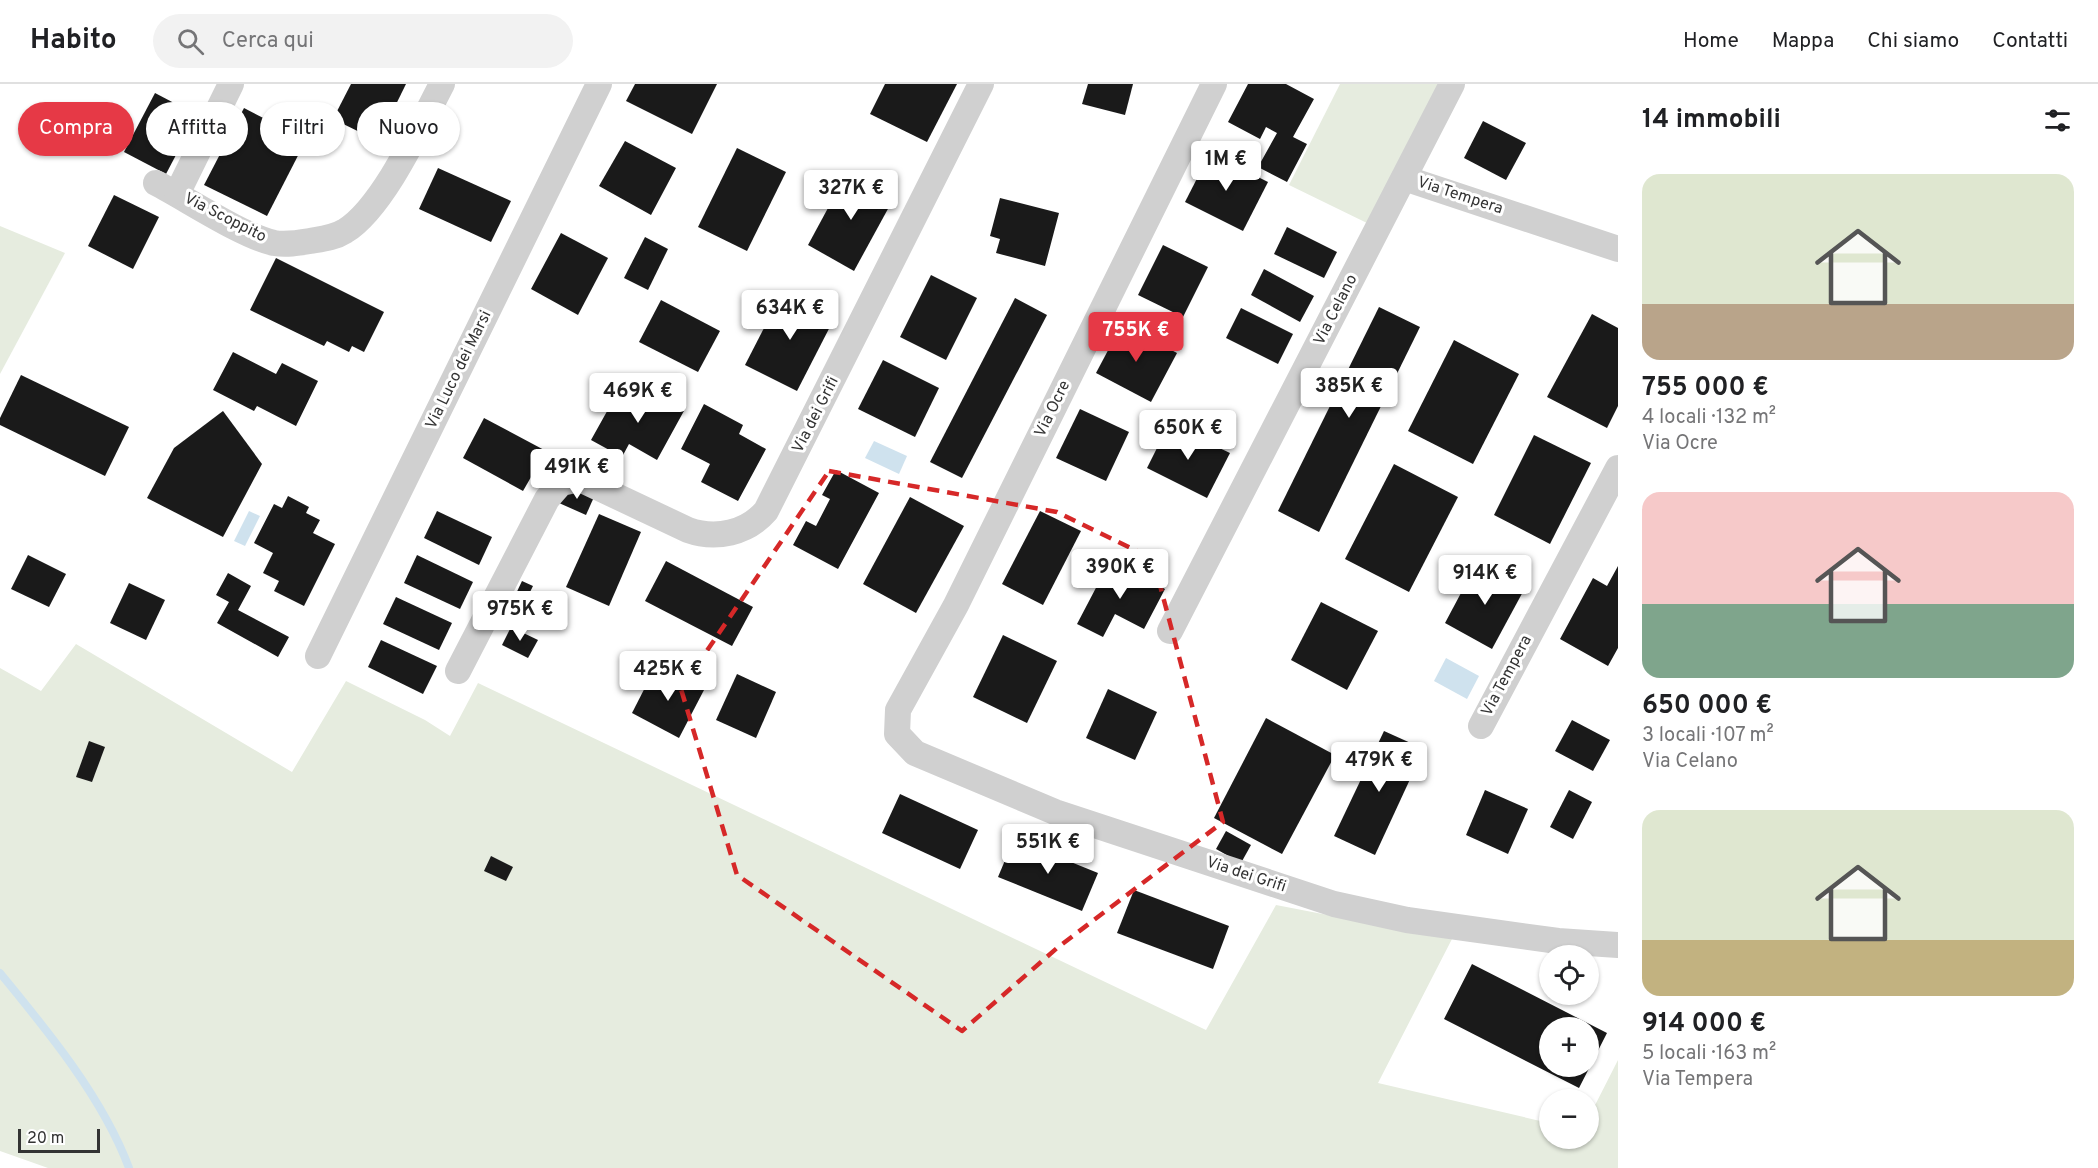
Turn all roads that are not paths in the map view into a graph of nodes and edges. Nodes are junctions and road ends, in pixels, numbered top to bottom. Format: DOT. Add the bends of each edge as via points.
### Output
graph roads {
  1 [pos="231,84"];
  2 [pos="441,84"];
  3 [pos="599,84"];
  4 [pos="981,84"];
  5 [pos="1214,84"];
  6 [pos="1452,84"];
  7 [pos="1404,178"];
  8 [pos="1618,249"];
  9 [pos="1618,468"];
  10 [pos="1170,631"];
  11 [pos="318,656"];
  12 [pos="458,671"];
  13 [pos="1481,726"];
  14 [pos="897,735"];
  15 [pos="1618,945"];
  1 -- 2 [label="street, Via Scoppito" via="166,189 255,236 273,243 292,244 337,235 356,224 409,147"];
  3 -- 11 [label="street, Via Luco dei Marsi"];
  4 -- 12 [label="street, Via dei Grifi" via="772,503 760,518 740,530 707,535 688,530 580,479 561,483 547,499"];
  5 -- 14 [label="street, Via Ocre" via="956,605 898,710"];
  6 -- 7 [label="street, Via Celano"];
  7 -- 8 [label="street, Via Tempera"];
  7 -- 10 [label="street, Via Celano"];
  9 -- 13 [label="street, Via Tempera"];
  14 -- 15 [label="street, Via dei Grifi" via="915,753 1055,812 1334,904 1407,920 1558,941"];
}
